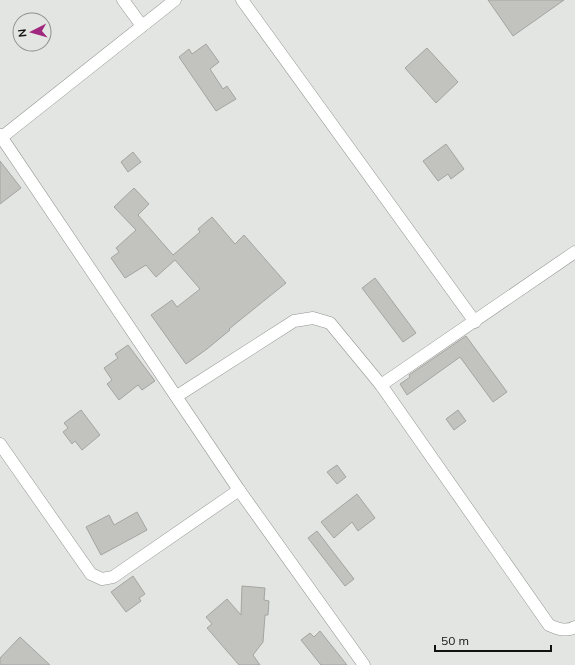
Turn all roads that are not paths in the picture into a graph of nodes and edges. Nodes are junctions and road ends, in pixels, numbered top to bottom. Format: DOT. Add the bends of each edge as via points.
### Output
graph roads {
  1 [pos="123,0"];
  2 [pos="175,0"];
  3 [pos="242,0"];
  4 [pos="142,26"];
  5 [pos="1,136"];
  6 [pos="575,252"];
  7 [pos="475,322"];
  8 [pos="381,385"];
  9 [pos="177,396"];
  10 [pos="0,444"];
  11 [pos="240,490"];
  12 [pos="575,627"];
  13 [pos="364,665"];
  1 -- 4 [label="street"];
  2 -- 4 [label="street"];
  3 -- 7 [label="street"];
  4 -- 5 [label="street"];
  5 -- 9 [label="street"];
  6 -- 7 [label="street"];
  7 -- 8 [label="street"];
  8 -- 9 [label="street" via="330,323 313,318 294,321"];
  8 -- 12 [label="street" via="549,625 560,630"];
  9 -- 11 [label="street"];
  10 -- 11 [label="street" via="91,574 102,580 113,577"];
  11 -- 13 [label="street"];
}
